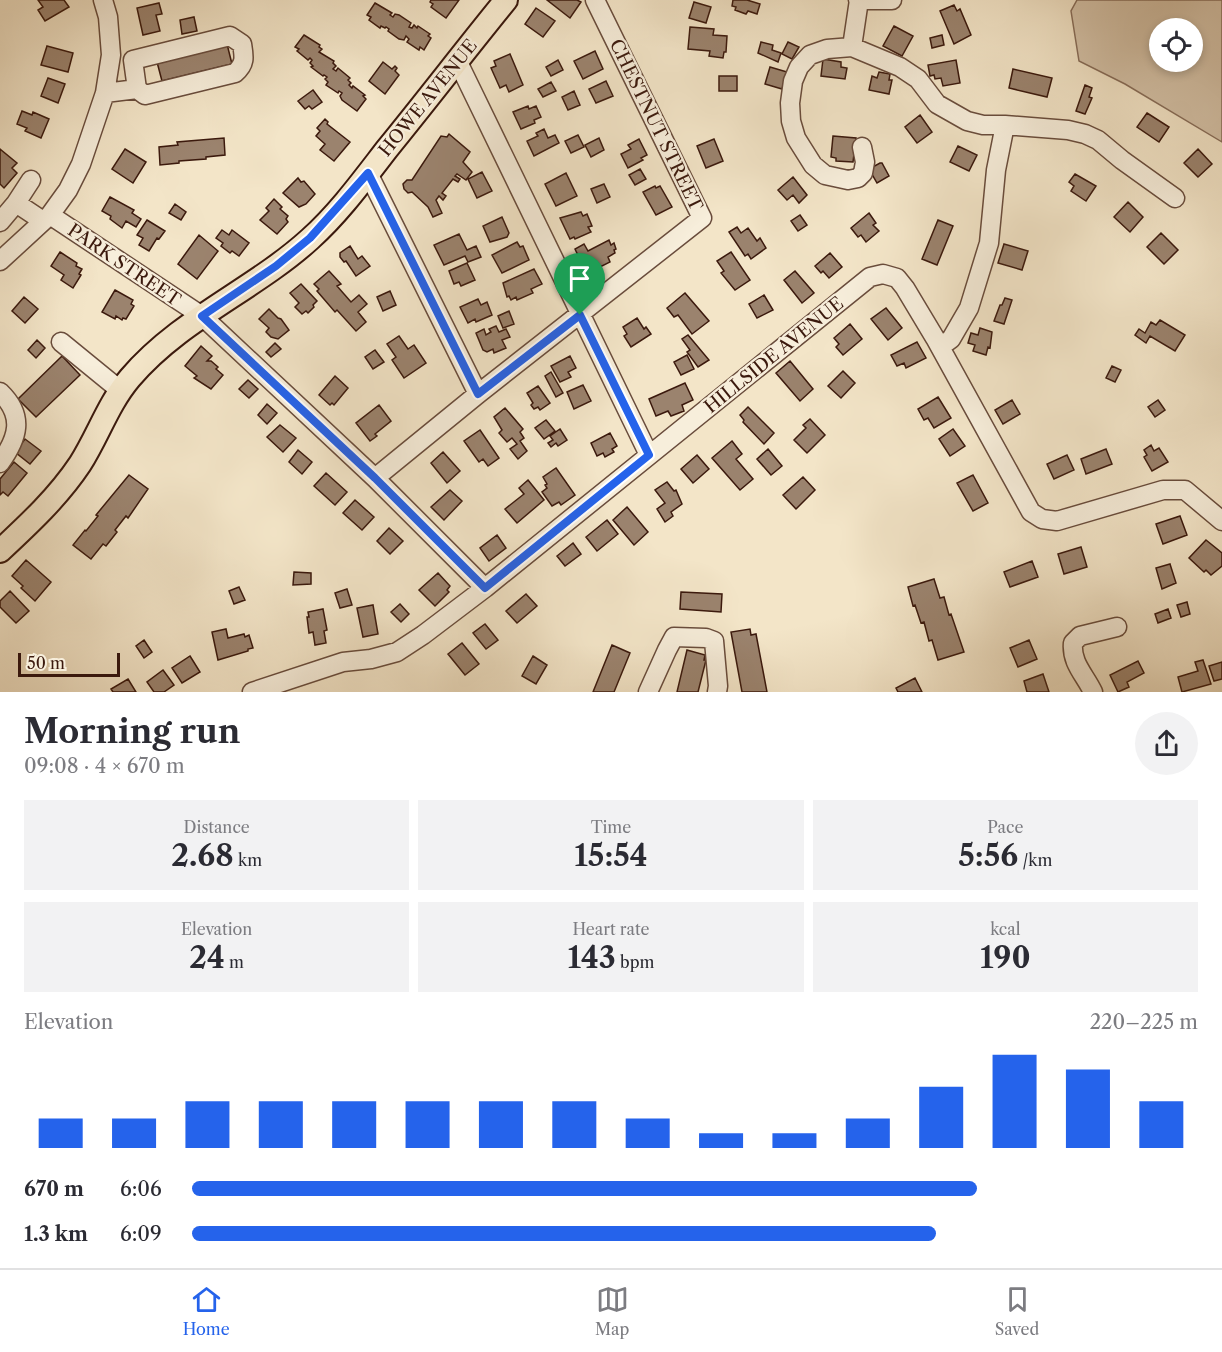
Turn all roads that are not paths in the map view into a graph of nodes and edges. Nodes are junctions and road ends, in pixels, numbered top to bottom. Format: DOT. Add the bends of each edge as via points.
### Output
graph roads {
  1 [pos="103,0"];
  2 [pos="506,0"];
  3 [pos="596,0"];
  4 [pos="859,0"];
  5 [pos="892,0"];
  6 [pos="852,48"];
  7 [pos="457,60"];
  8 [pos="137,89"];
  9 [pos="105,93"];
  10 [pos="1005,125"];
  11 [pos="862,147"];
  12 [pos="368,173"];
  13 [pos="31,180"];
  14 [pos="1175,198"];
  15 [pos="16,203"];
  16 [pos="46,218"];
  17 [pos="0,222"];
  18 [pos="0,261"];
  19 [pos="580,315"];
  20 [pos="202,316"];
  21 [pos="61,342"];
  22 [pos="940,347"];
  23 [pos="121,391"];
  24 [pos="0,392"];
  25 [pos="478,394"];
  26 [pos="649,455"];
  27 [pos="0,464"];
  28 [pos="375,478"];
  29 [pos="1222,521"];
  30 [pos="0,551"];
  31 [pos="485,588"];
  32 [pos="1118,627"];
  33 [pos="252,692"];
  34 [pos="648,692"];
  35 [pos="717,692"];
  36 [pos="1093,692"];
  1 -- 9 [label="street" via="111,55"];
  2 -- 7 [label="main road, HOWE AVENUE"];
  3 -- 19 [label="street, CHESTNUT STREET" via="702,218"];
  4 -- 5 [label="street"];
  4 -- 6 [label="street"];
  6 -- 10 [label="street" via="900,67 951,113 983,125"];
  6 -- 11 [label="street" via="827,49 810,55 798,67 790,103 791,121 803,150 825,175 858,178 865,162"];
  7 -- 12 [label="main road, HOWE AVENUE"];
  7 -- 19 [label="street"];
  8 -- 8 [label="street" via="133,60 230,36 242,44 244,60 236,73 145,95"];
  8 -- 9 [label="street"];
  9 -- 16 [label="street" via="81,164 68,190"];
  10 -- 14 [label="street" via="1085,134"];
  10 -- 22 [label="street" via="989,243 969,308 951,339"];
  12 -- 20 [label="main road, HOWE AVENUE" via="310,238"];
  12 -- 25 [label="street"];
  13 -- 15 [label="street"];
  15 -- 16 [label="street, PARK STREET"];
  15 -- 17 [label="street"];
  16 -- 18 [label="street"];
  16 -- 20 [label="street, PARK STREET"];
  19 -- 25 [label="street"];
  19 -- 26 [label="street"];
  20 -- 23 [label="main road, HOWE AVENUE" via="152,355"];
  20 -- 28 [label="street, PARK STREET"];
  21 -- 23 [label="street"];
  22 -- 26 [label="street, HILLSIDE AVENUE" via="897,278 883,274 870,277"];
  22 -- 29 [label="street, HILLSIDE AVENUE" via="1025,503 1042,519 1073,518 1163,490 1185,490"];
  23 -- 30 [label="main road, HOWE AVENUE" via="81,463 61,490"];
  24 -- 27 [label="street" via="12,404 16,427 10,449"];
  25 -- 28 [label="street"];
  26 -- 31 [label="street, HILLSIDE AVENUE"];
  28 -- 31 [label="street, PARK STREET"];
  31 -- 33 [label="street, HILLSIDE AVENUE" via="397,652 344,662"];
  32 -- 36 [label="street" via="1080,636 1073,643 1074,660"];
  34 -- 35 [label="street" via="674,638 706,638 714,641"];
}
